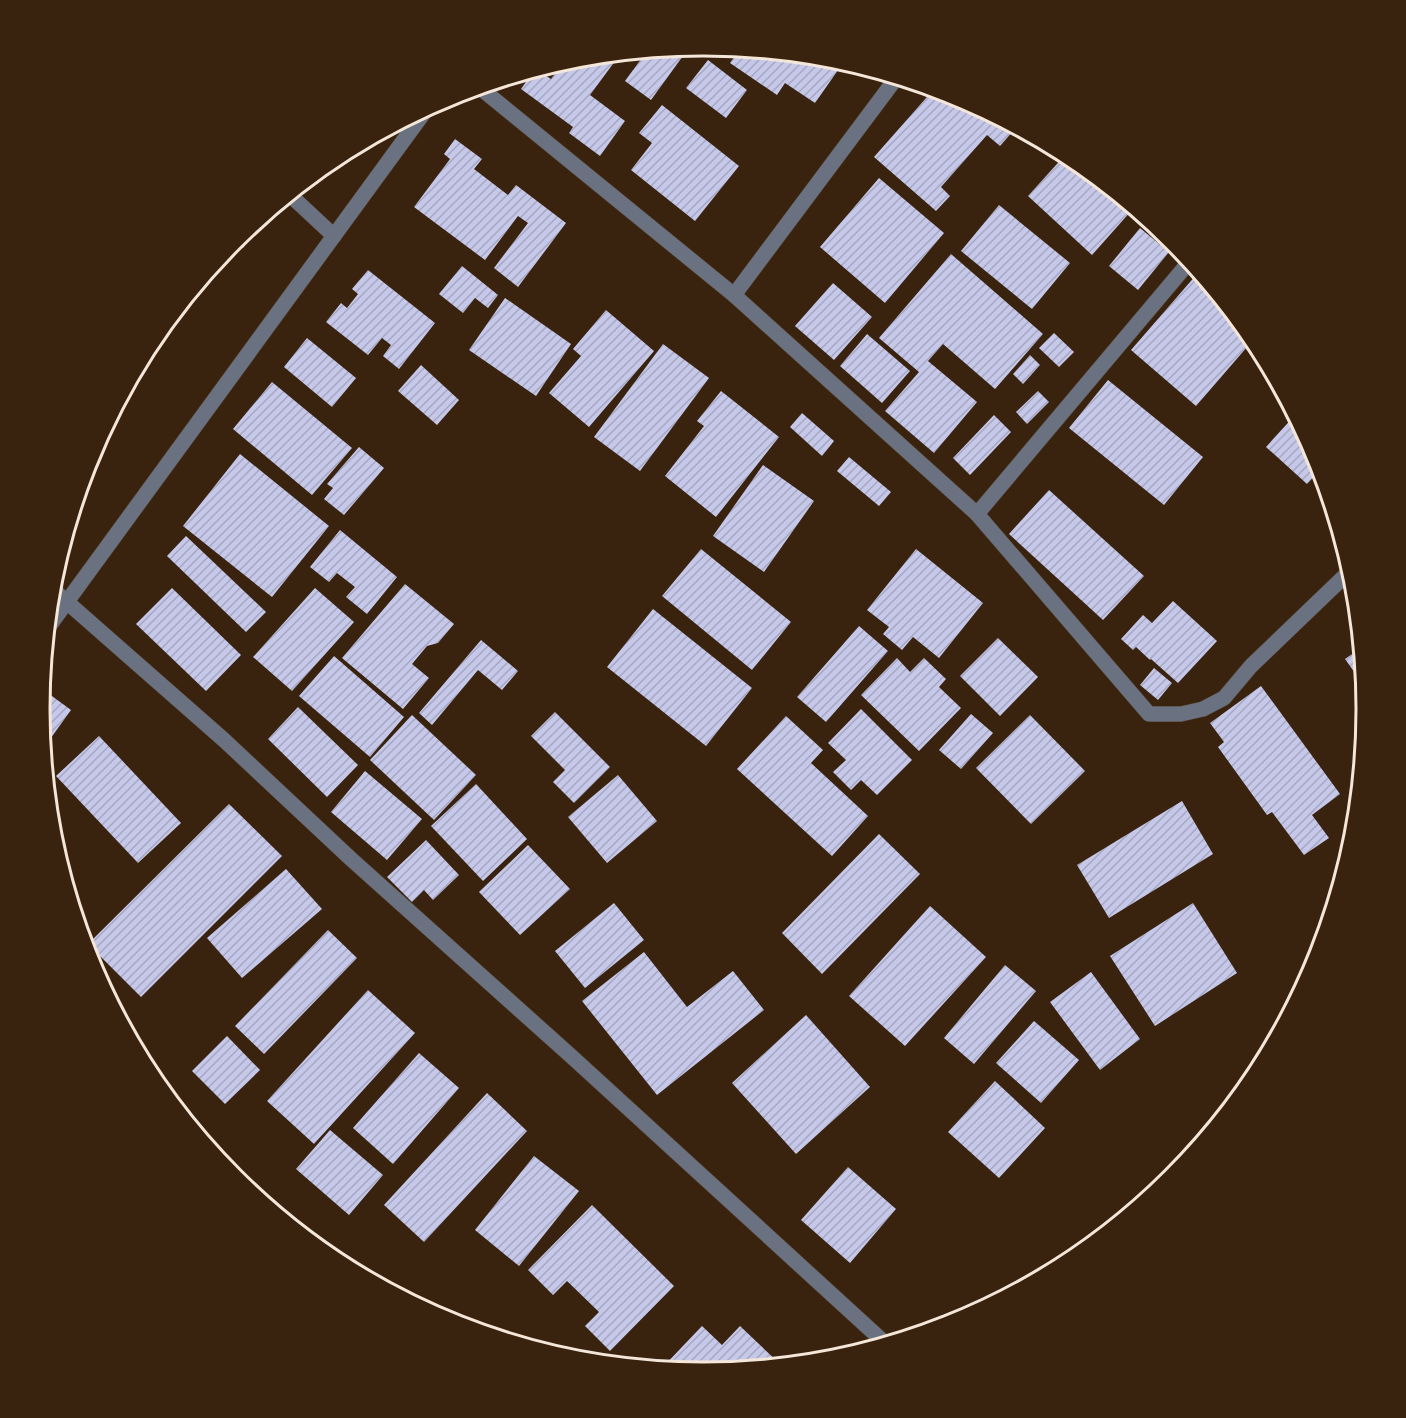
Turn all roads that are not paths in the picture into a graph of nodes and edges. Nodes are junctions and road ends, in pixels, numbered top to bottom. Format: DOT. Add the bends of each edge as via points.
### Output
graph roads {
  1 [pos="892,84"];
  2 [pos="486,93"];
  3 [pos="418,121"];
  4 [pos="295,199"];
  5 [pos="334,236"];
  6 [pos="1184,268"];
  7 [pos="734,296"];
  8 [pos="976,514"];
  9 [pos="1343,578"];
  10 [pos="60,595"];
  11 [pos="68,602"];
  12 [pos="56,617"];
  13 [pos="879,1338"];
  1 -- 7 [label="street"];
  2 -- 7 [label="street"];
  3 -- 5 [label="street"];
  4 -- 5 [label="street"];
  5 -- 11 [label="street"];
  6 -- 8 [label="street"];
  7 -- 8 [label="street"];
  8 -- 9 [label="street" via="1149,714 1181,714 1224,698 1251,666"];
  10 -- 11 [label="street"];
  11 -- 12 [label="street"];
  11 -- 13 [label="street"];
}
